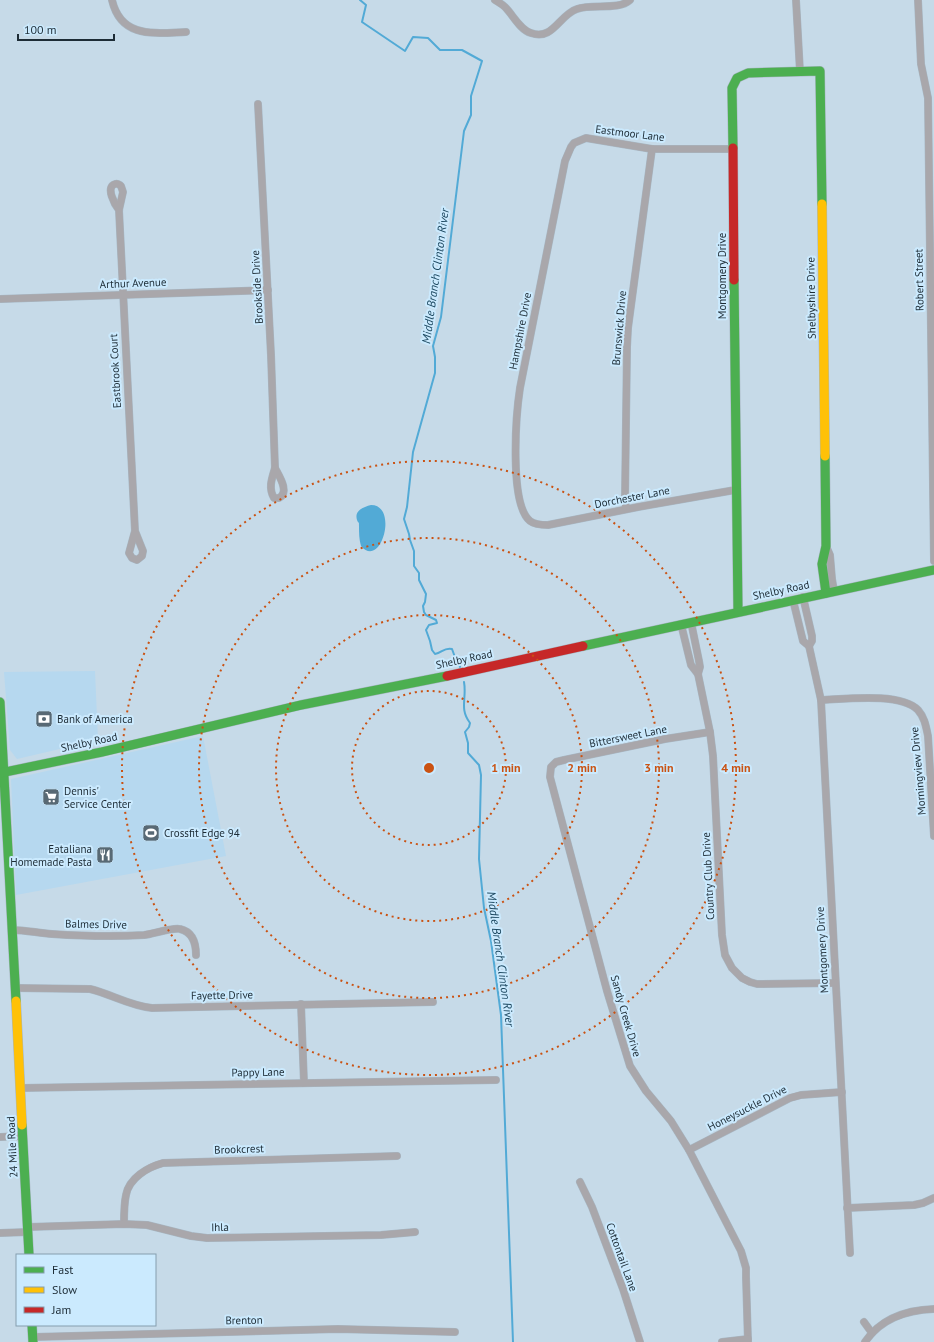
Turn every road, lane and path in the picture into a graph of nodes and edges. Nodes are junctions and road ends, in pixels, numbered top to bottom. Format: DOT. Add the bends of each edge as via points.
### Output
graph roads {
  1 [pos="112,0"];
  2 [pos="495,0"];
  3 [pos="630,0"];
  4 [pos="796,0"];
  5 [pos="918,0"];
  6 [pos="186,32"];
  7 [pos="800,72"];
  8 [pos="258,104"];
  9 [pos="574,143"];
  10 [pos="652,149"];
  11 [pos="733,149"];
  12 [pos="119,210"];
  13 [pos="268,290"];
  14 [pos="122,294"];
  15 [pos="0,299"];
  16 [pos="275,468"];
  17 [pos="735,490"];
  18 [pos="626,509"];
  19 [pos="534,524"];
  20 [pos="135,531"];
  21 [pos="934,561"];
  22 [pos="934,570"];
  23 [pos="830,592"];
  24 [pos="803,597"];
  25 [pos="793,600"];
  26 [pos="738,611"];
  27 [pos="691,622"];
  28 [pos="681,624"];
  29 [pos="809,646"];
  30 [pos="698,674"];
  31 [pos="821,700"];
  32 [pos="0,702"];
  33 [pos="710,732"];
  34 [pos="551,767"];
  35 [pos="2,773"];
  36 [pos="934,836"];
  37 [pos="12,930"];
  38 [pos="196,955"];
  39 [pos="836,983"];
  40 [pos="15,988"];
  41 [pos="433,1002"];
  42 [pos="301,1004"];
  43 [pos="496,1080"];
  44 [pos="304,1083"];
  45 [pos="21,1088"];
  46 [pos="842,1092"];
  47 [pos="23,1136"];
  48 [pos="0,1137"];
  49 [pos="689,1150"];
  50 [pos="397,1156"];
  51 [pos="580,1182"];
  52 [pos="934,1198"];
  53 [pos="847,1208"];
  54 [pos="124,1224"];
  55 [pos="28,1230"];
  56 [pos="415,1232"];
  57 [pos="0,1233"];
  58 [pos="850,1253"];
  59 [pos="29,1254"];
  60 [pos="934,1309"];
  61 [pos="864,1322"];
  62 [pos="32,1326"];
  63 [pos="456,1332"];
  64 [pos="872,1333"];
  65 [pos="33,1340"];
  66 [pos="748,1340"];
  67 [pos="640,1342"];
  68 [pos="722,1342"];
  69 [pos="865,1342"];
  1 -- 6 [label="street" via="121,20 136,30 148,33"];
  2 -- 3 [label="street" via="504,6 526,31 538,35 548,33 572,11 589,6 624,4"];
  4 -- 7 [label="street"];
  5 -- 21 [label="street, Robert Street" via="920,56 928,98"];
  7 -- 11 [label="street, Montgomery Drive" via="748,73 736,78 732,88"];
  7 -- 23 [label="street, Shelbyshire Drive" via="820,71 826,546 822,564"];
  8 -- 13 [label="street, Brookside Drive"];
  9 -- 10 [label="street, Eastmoor Lane" via="586,138"];
  9 -- 19 [label="street, Hampshire Drive" via="565,161 518,404 516,447 519,492 525,516"];
  10 -- 11 [label="street, Eastmoor Lane"];
  10 -- 18 [label="street, Brunswick Drive" via="628,334"];
  11 -- 17 [label="street, Montgomery Drive"];
  12 -- 14 [label="street, Eastbrook Court"];
  13 -- 14 [label="street, Arthur Avenue"];
  13 -- 16 [label="street, Brookside Drive"];
  14 -- 15 [label="street, Arthur Avenue"];
  14 -- 20 [label="street, Eastbrook Court"];
  17 -- 18 [label="street, Dorchester Lane"];
  17 -- 26 [label="street, Montgomery Drive"];
  18 -- 19 [label="street, Dorchester Lane" via="548,525"];
  22 -- 23 [label="street, Shelby Road"];
  23 -- 24 [label="street, Shelby Road"];
  24 -- 25 [label="street, Shelby Road"];
  24 -- 29 [label="street, Montgomery Drive" via="812,636"];
  25 -- 26 [label="street, Shelby Road"];
  25 -- 29 [label="street, Montgomery Drive" via="803,641"];
  26 -- 27 [label="street, Shelby Road"];
  27 -- 28 [label="street, Shelby Road"];
  27 -- 30 [label="street, Country Club Drive" via="700,667"];
  28 -- 30 [label="street, Country Club Drive" via="691,665"];
  28 -- 35 [label="street, Shelby Road" via="301,705"];
  29 -- 31 [label="street, Montgomery Drive"];
  30 -- 33 [label="street, Country Club Drive"];
  31 -- 36 [label="street, Morningview Drive" via="893,699 908,703 921,713 928,736"];
  31 -- 39 [label="street, Montgomery Drive"];
  32 -- 35 [label="street, 24 Mile Road"];
  33 -- 34 [label="street, Bittersweet Lane" via="564,760 556,762"];
  33 -- 39 [label="street, Country Club Drive" via="722,935 728,961 737,974 757,984"];
  34 -- 49 [label="street, Sandy Creek Drive" via="550,777 625,1055 635,1076 671,1120"];
  35 -- 37 [label="street, 24 Mile Road"];
  37 -- 38 [label="street, Balmes Drive" via="118,936 149,934 179,928 191,935"];
  37 -- 40 [label="street, 24 Mile Road"];
  39 -- 46 [label="street, Montgomery Drive"];
  40 -- 42 [label="street, Fayette Drive" via="90,989 136,1006 152,1008"];
  40 -- 45 [label="street, 24 Mile Road"];
  41 -- 42 [label="street, Fayette Drive"];
  42 -- 44 [label="street"];
  43 -- 44 [label="street, Pappy Lane"];
  44 -- 45 [label="street, Pappy Lane"];
  45 -- 47 [label="street, 24 Mile Road"];
  46 -- 49 [label="street, Honeysuckle Drive" via="790,1098"];
  46 -- 53 [label="street, Montgomery Drive"];
  47 -- 48 [label="street"];
  47 -- 55 [label="street, 24 Mile Road"];
  49 -- 66 [label="street, Sandy Creek Drive" via="744,1259"];
  50 -- 54 [label="street, Brookcrest" via="163,1163 141,1173 130,1185 125,1200"];
  51 -- 67 [label="street, Cottontail Lane" via="623,1289"];
  52 -- 53 [label="street" via="908,1206"];
  53 -- 58 [label="street, Montgomery Drive"];
  54 -- 55 [label="street, Ihla"];
  54 -- 56 [label="street, Ihla" via="147,1225 207,1238 382,1235"];
  55 -- 57 [label="street, Ihla"];
  55 -- 59 [label="street, 24 Mile Road"];
  60 -- 64 [label="street" via="904,1313"];
  61 -- 64 [label="street"];
  62 -- 65 [label="street"];
  63 -- 65 [label="street, Brenton" via="338,1329"];
  64 -- 69 [label="street"];
  66 -- 68 [label="street"];
}
